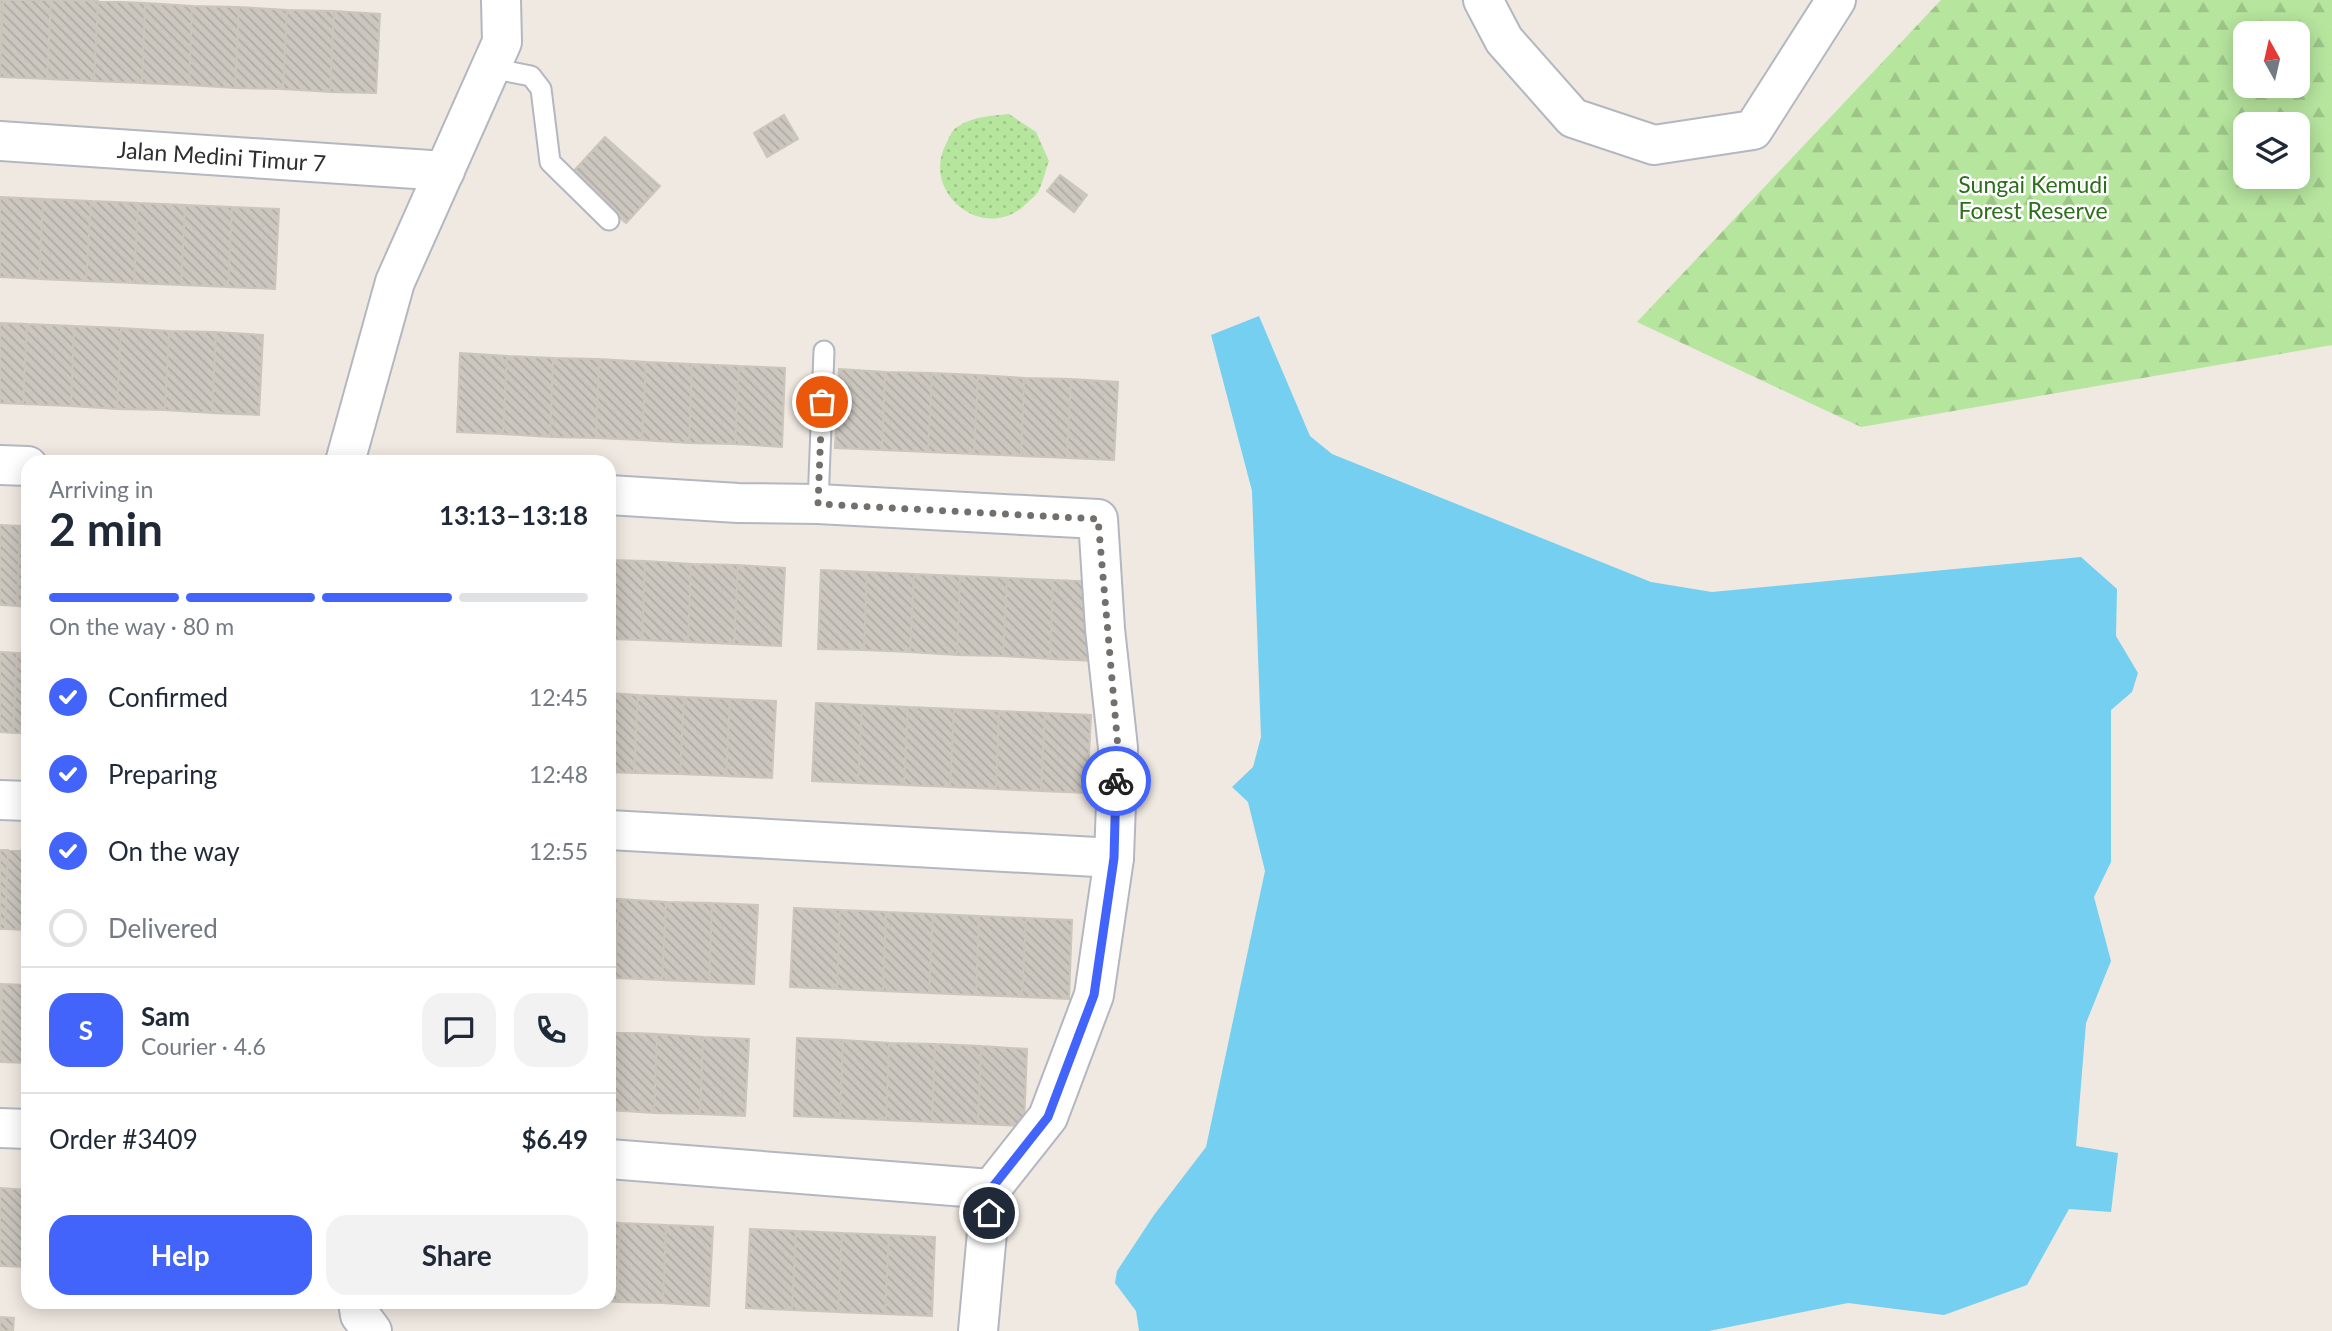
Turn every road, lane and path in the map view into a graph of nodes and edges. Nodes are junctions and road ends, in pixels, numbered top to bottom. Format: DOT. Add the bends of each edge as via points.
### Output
graph roads {
  1 [pos="501,0"];
  2 [pos="1483,0"];
  3 [pos="1836,0"];
  4 [pos="490,68"];
  5 [pos="0,141"];
  6 [pos="445,171"];
  7 [pos="609,220"];
  8 [pos="824,351"];
  9 [pos="347,455"];
  10 [pos="0,465"];
  11 [pos="21,466"];
  12 [pos="616,495"];
  13 [pos="818,504"];
  14 [pos="0,800"];
  15 [pos="21,801"];
  16 [pos="616,830"];
  17 [pos="1114,858"];
  18 [pos="0,1128"];
  19 [pos="21,1129"];
  20 [pos="616,1160"];
  21 [pos="991,1189"];
  22 [pos="359,1309"];
  23 [pos="372,1331"];
  24 [pos="978,1331"];
  1 -- 4 [label="street" via="502,42"];
  2 -- 3 [label="street" via="1504,40 1573,118 1654,145 1754,130"];
  4 -- 6 [label="street"];
  4 -- 7 [label="lane" via="531,76 541,89 550,162"];
  5 -- 6 [label="street, Jalan Medini Timur 7"];
  6 -- 9 [label="street" via="395,282"];
  8 -- 13 [label="lane"];
  10 -- 11 [label="street"];
  12 -- 13 [label="street"];
  13 -- 17 [label="street" via="1098,519 1118,748"];
  14 -- 15 [label="street"];
  16 -- 17 [label="street"];
  17 -- 21 [label="street" via="1094,995 1048,1117"];
  18 -- 19 [label="street"];
  20 -- 21 [label="street"];
  21 -- 24 [label="street"];
  22 -- 23 [label="street"];
}
